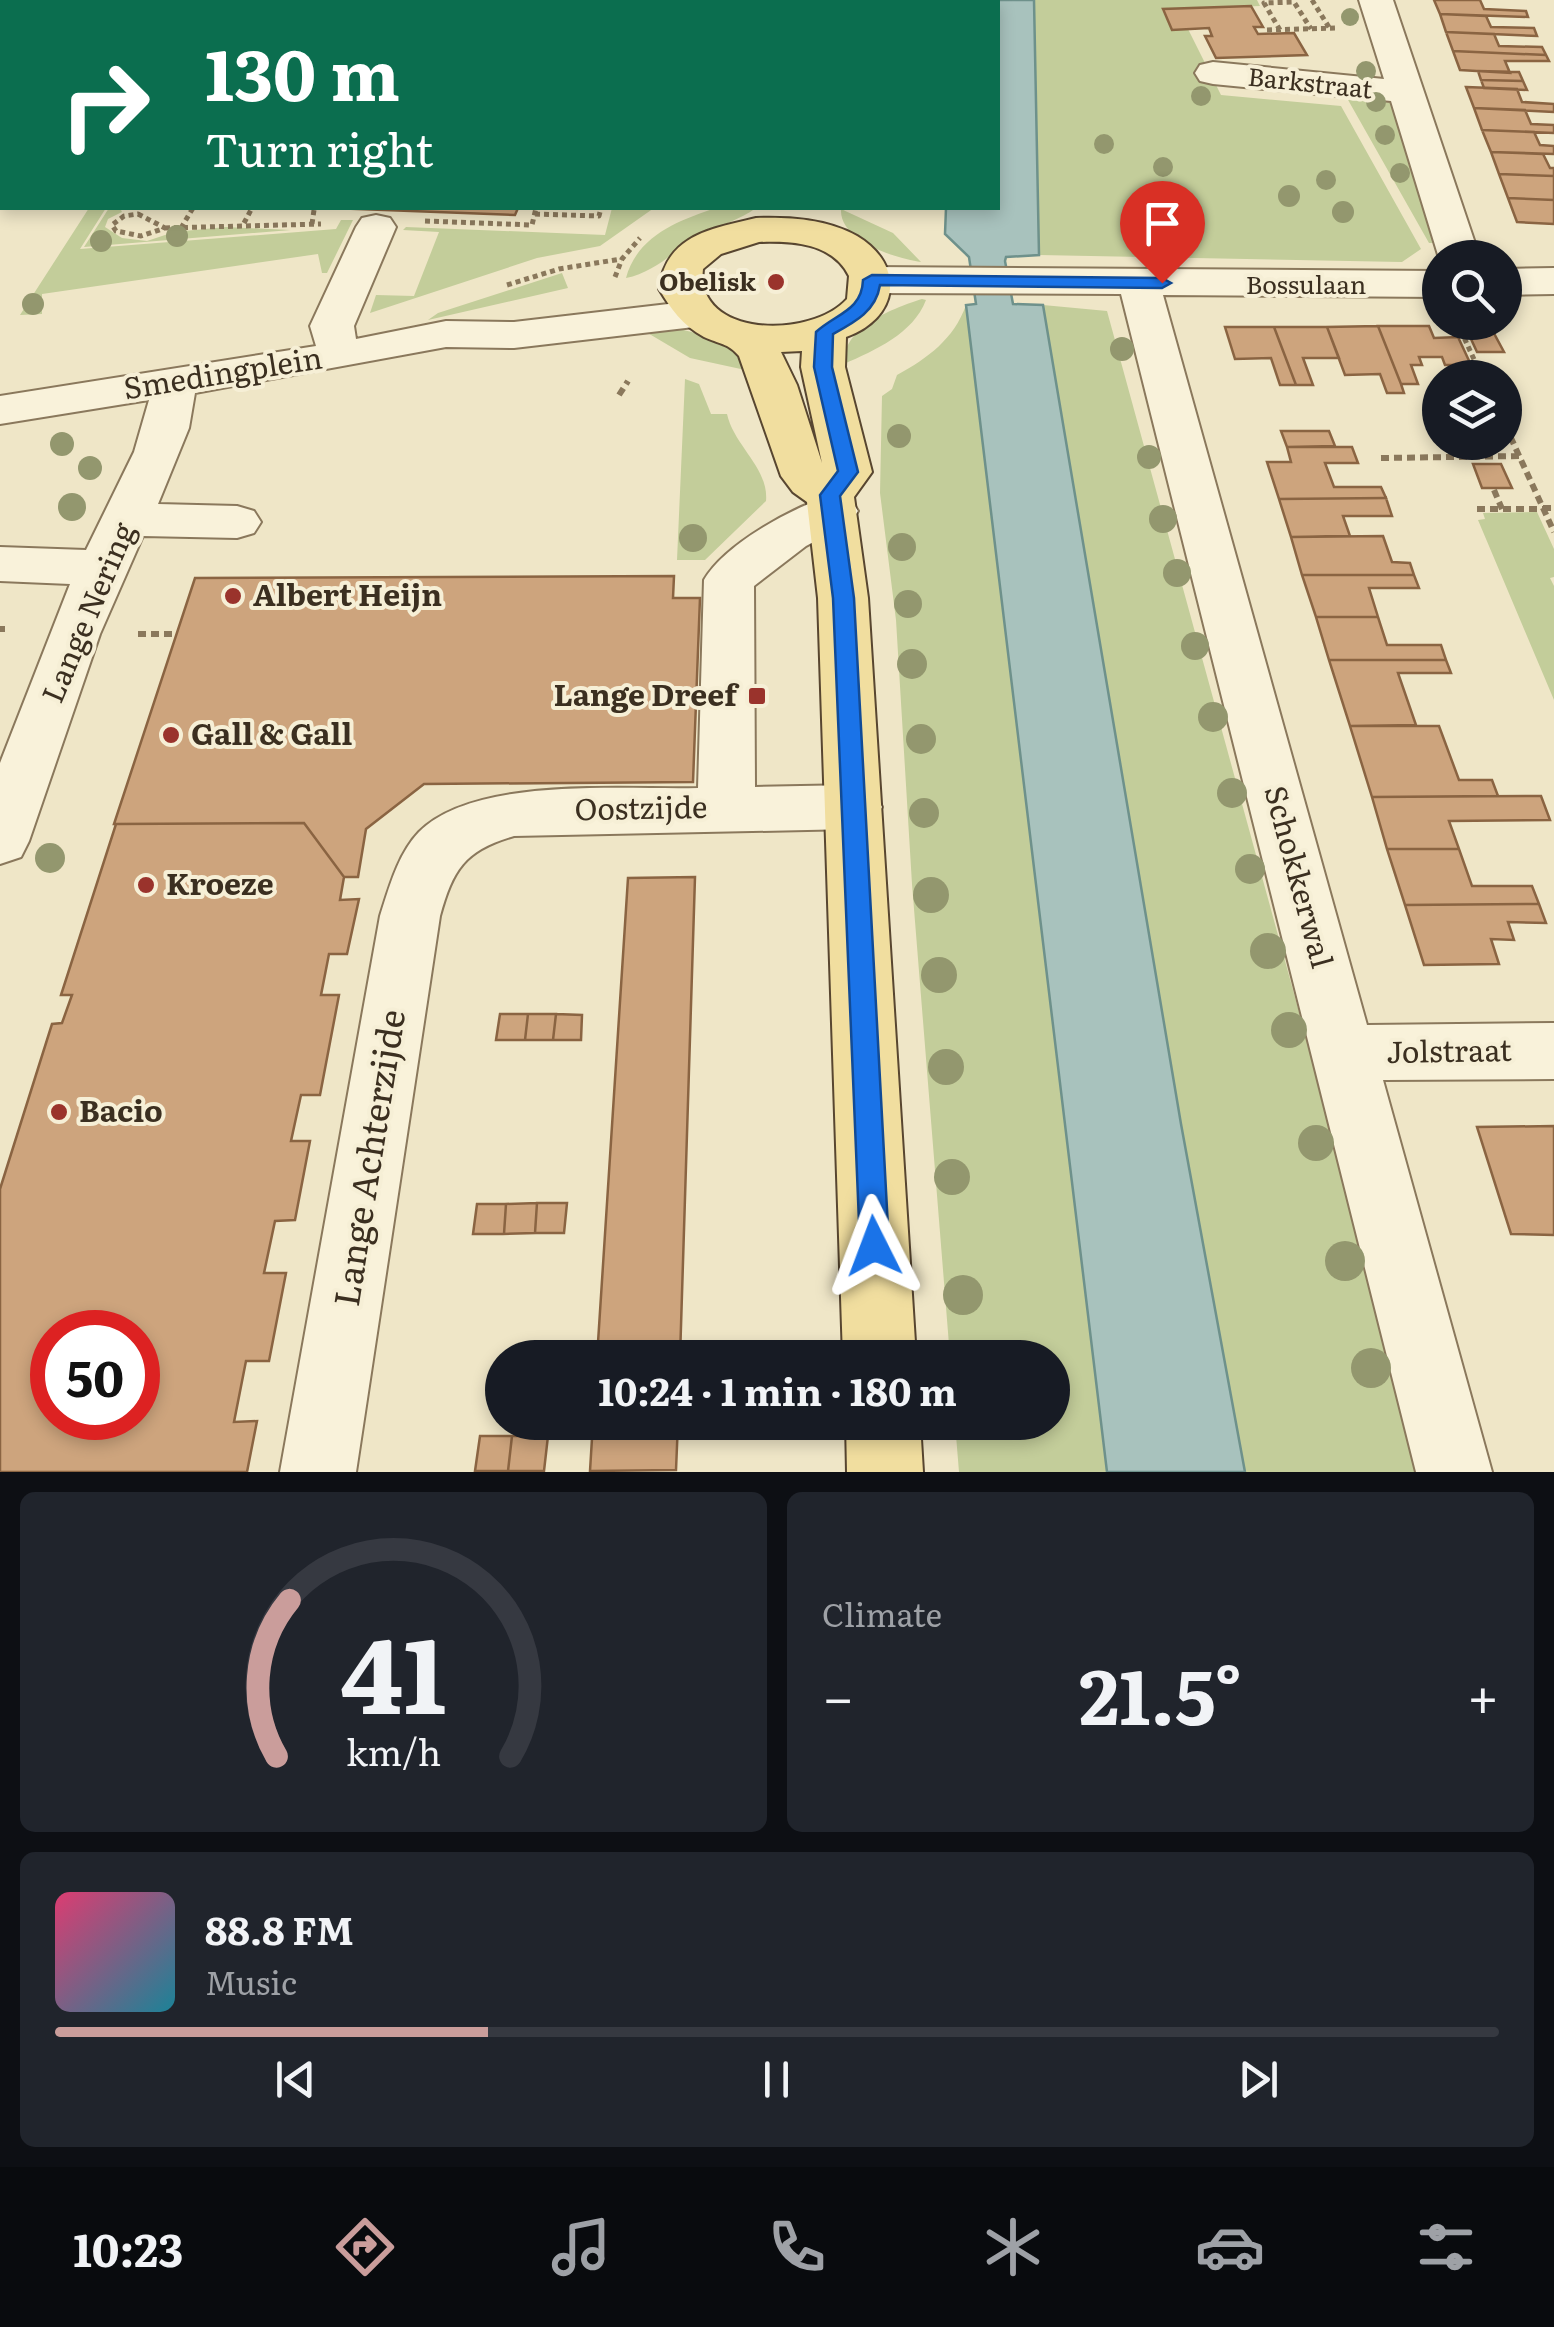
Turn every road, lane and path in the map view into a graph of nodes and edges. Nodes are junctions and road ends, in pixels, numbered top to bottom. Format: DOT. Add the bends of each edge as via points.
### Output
graph roads {
  1 [pos="1376,0"];
  2 [pos="1338,28"];
  3 [pos="1311,29"];
  4 [pos="1256,30"];
  5 [pos="1280,30"];
  6 [pos="1213,74"];
  7 [pos="1407,79"];
  8 [pos="192,210"];
  9 [pos="251,210"];
  10 [pos="314,210"];
  11 [pos="601,210"];
  12 [pos="128,211"];
  13 [pos="536,211"];
  14 [pos="764,219"];
  15 [pos="330,220"];
  16 [pos="823,222"];
  17 [pos="244,223"];
  18 [pos="312,224"];
  19 [pos="392,224"];
  20 [pos="165,228"];
  21 [pos="181,228"];
  22 [pos="1455,240"];
  23 [pos="872,280"];
  24 [pos="1554,281"];
  25 [pos="614,282"];
  26 [pos="1139,282"];
  27 [pos="1522,282"];
  28 [pos="1422,284"];
  29 [pos="505,286"];
  30 [pos="687,295"];
  31 [pos="824,332"];
  32 [pos="746,337"];
  33 [pos="342,354"];
  34 [pos="628,381"];
  35 [pos="173,384"];
  36 [pos="619,395"];
  37 [pos="0,410"];
  38 [pos="1422,457"];
  39 [pos="1382,458"];
  40 [pos="1522,460"];
  41 [pos="1494,490"];
  42 [pos="832,503"];
  43 [pos="1543,508"];
  44 [pos="1554,508"];
  45 [pos="1502,509"];
  46 [pos="1477,510"];
  47 [pos="128,520"];
  48 [pos="238,522"];
  49 [pos="1554,532"];
  50 [pos="0,564"];
  51 [pos="102,568"];
  52 [pos="853,807"];
  53 [pos="726,808"];
  54 [pos="0,841"];
  55 [pos="439,850"];
  56 [pos="1554,1051"];
  57 [pos="1343,1053"];
  58 [pos="879,1340"];
  59 [pos="884,1440"];
  60 [pos="318,1472"];
  61 [pos="886,1472"];
  62 [pos="1454,1472"];
  1 -- 7 [label="street, Barkstraat"];
  2 -- 3 [label="path"];
  3 -- 5 [label="path"];
  3 -- 5 [label="path" via="1294,2 1264,3"];
  4 -- 5 [label="path"];
  6 -- 7 [label="street, Barkstraat"];
  7 -- 22 [label="street, Barkstraat"];
  8 -- 21 [label="path"];
  9 -- 17 [label="path"];
  10 -- 18 [label="path"];
  11 -- 13 [label="path" via="599,216"];
  12 -- 20 [label="path"];
  12 -- 20 [label="path" via="114,229 144,238"];
  13 -- 19 [label="path" via="532,225"];
  14 -- 16 [label="main road" via="792,230"];
  14 -- 30 [label="main road" via="688,260"];
  15 -- 18 [label="path"];
  16 -- 23 [label="main road" via="862,260"];
  17 -- 18 [label="path"];
  17 -- 21 [label="path"];
  19 -- 33 [label="street" via="336,286 331,332"];
  20 -- 21 [label="path"];
  23 -- 26 [label="street, Bossulaan"];
  23 -- 31 [label="main road" via="856,314"];
  24 -- 27 [label="street"];
  25 -- 29 [label="path" via="622,259"];
  26 -- 28 [label="street, Bossulaan"];
  26 -- 57 [label="street, Schokkerwal"];
  30 -- 32 [label="main road" via="716,328"];
  30 -- 33 [label="street, Smedingplein" via="672,314 514,335 446,334"];
  31 -- 32 [label="main road"];
  31 -- 42 [label="main road" via="823,367 848,472"];
  32 -- 42 [label="main road" via="771,372 806,479"];
  33 -- 35 [label="street, Smedingplein"];
  34 -- 36 [label="path"];
  35 -- 37 [label="street, Smedingplein"];
  35 -- 47 [label="street, Lange Nering" via="174,402"];
  38 -- 39 [label="path"];
  40 -- 43 [label="path"];
  41 -- 45 [label="path"];
  42 -- 52 [label="main road" via="844,598"];
  42 -- 53 [label="street" via="730,580"];
  43 -- 44 [label="path"];
  43 -- 45 [label="path"];
  43 -- 49 [label="path"];
  45 -- 46 [label="path"];
  47 -- 48 [label="street"];
  47 -- 51 [label="street, Lange Nering"];
  50 -- 51 [label="street"];
  51 -- 54 [label="street, Lange Nering"];
  52 -- 53 [label="street, Oostzijde"];
  52 -- 58 [label="main road"];
  53 -- 55 [label="street, Oostzijde" via="514,814 469,827"];
  55 -- 60 [label="street, Lange Achterzijde" via="421,878 410,916"];
  56 -- 57 [label="street, Jolstraat"];
  57 -- 62 [label="street, Schokkerwal"];
  59 -- 61 [label="main road"];
}
